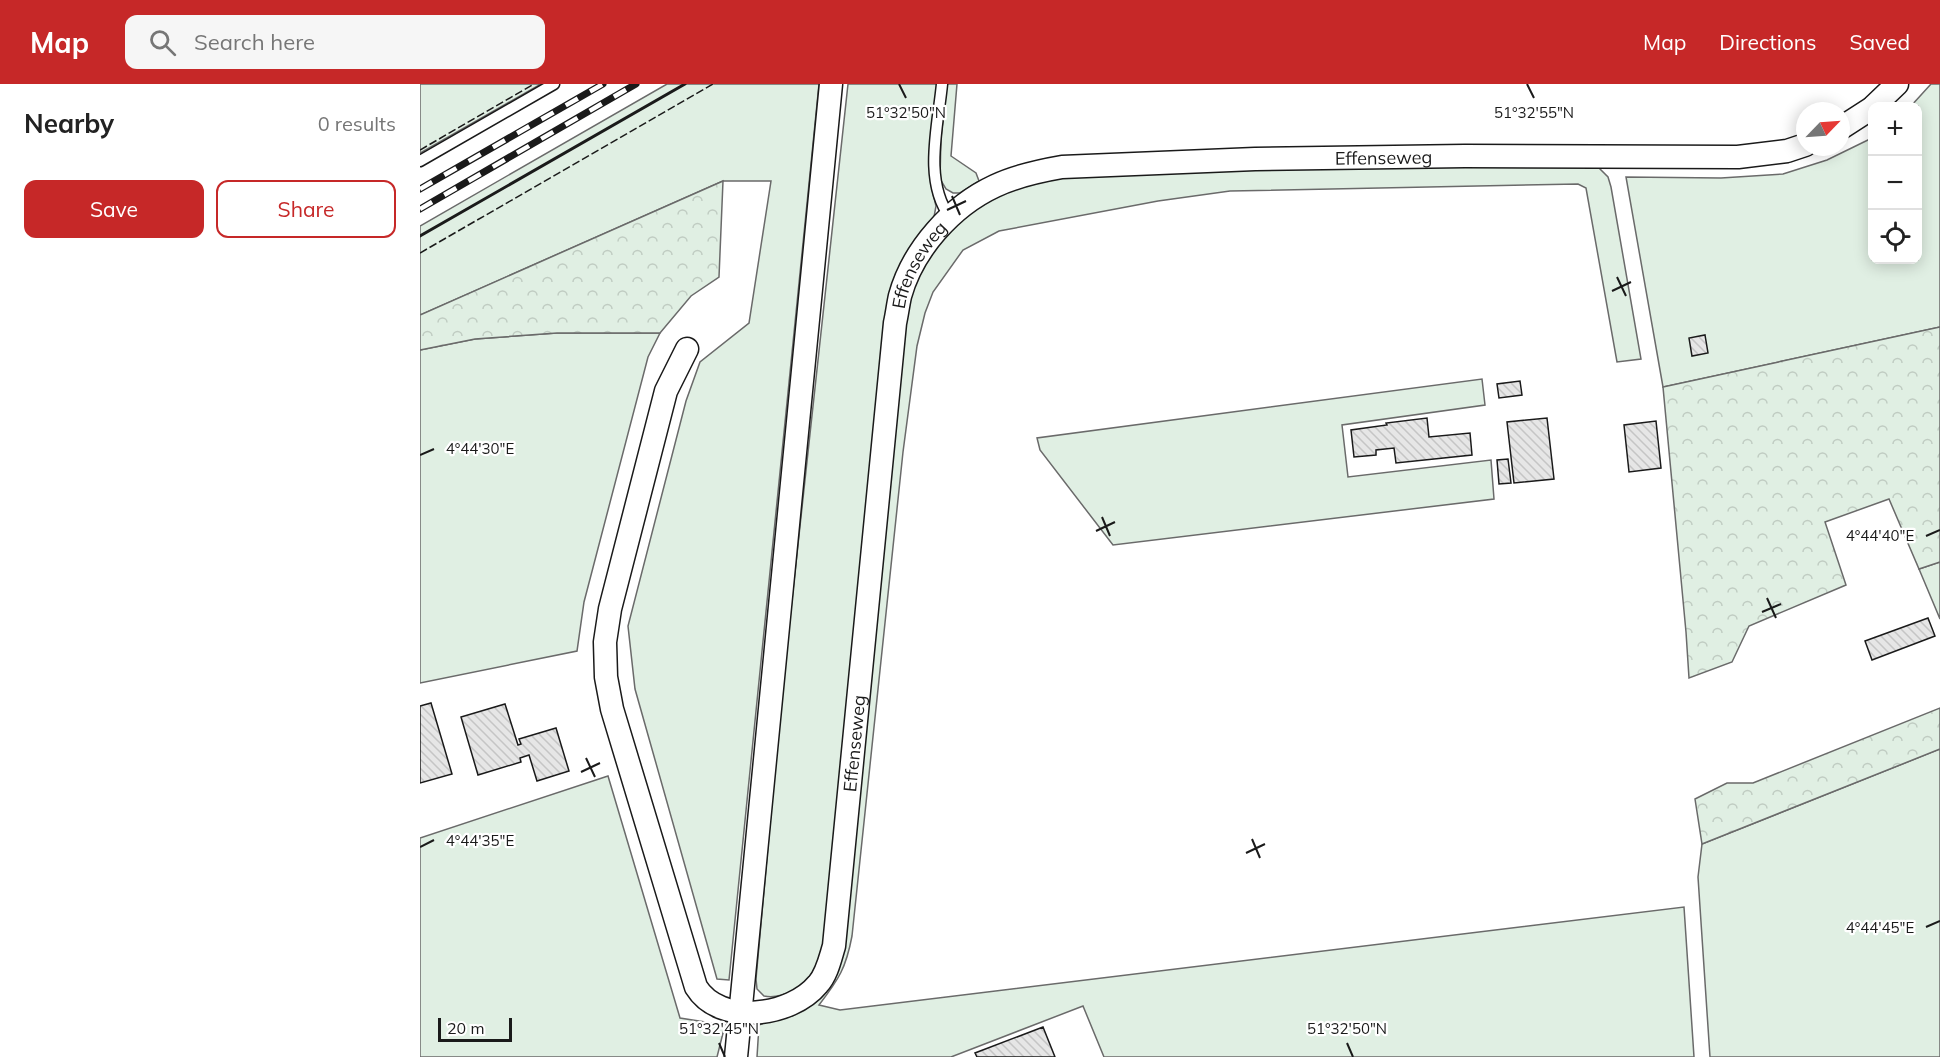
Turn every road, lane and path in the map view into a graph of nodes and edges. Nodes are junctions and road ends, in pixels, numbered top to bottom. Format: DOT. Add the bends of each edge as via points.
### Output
graph roads {
  1 [pos="554,84"];
  2 [pos="831,84"];
  3 [pos="942,84"];
  4 [pos="1897,84"];
  5 [pos="1878,102"];
  6 [pos="1868,110"];
  7 [pos="1850,122"];
  8 [pos="1796,148"];
  9 [pos="420,161"];
  10 [pos="950,217"];
  11 [pos="687,349"];
  12 [pos="739,1013"];
  13 [pos="736,1057"];
  1 -- 9 [label="lane"];
  2 -- 12 [label="street"];
  3 -- 10 [label="lane" via="934,167 937,190"];
  4 -- 5 [label="street"];
  6 -- 7 [label="street"];
  8 -- 10 [label="street, Effenseweg" via="1738,157 1255,159 1062,168 994,186"];
  10 -- 12 [label="street, Effenseweg" via="933,235 912,269 895,323 834,946 827,969 804,997 768,1011"];
  11 -- 12 [label="street, Effenseweg" via="666,391 610,609 604,642 606,676 612,708 696,987 708,1003"];
  12 -- 13 [label="street"];
}
